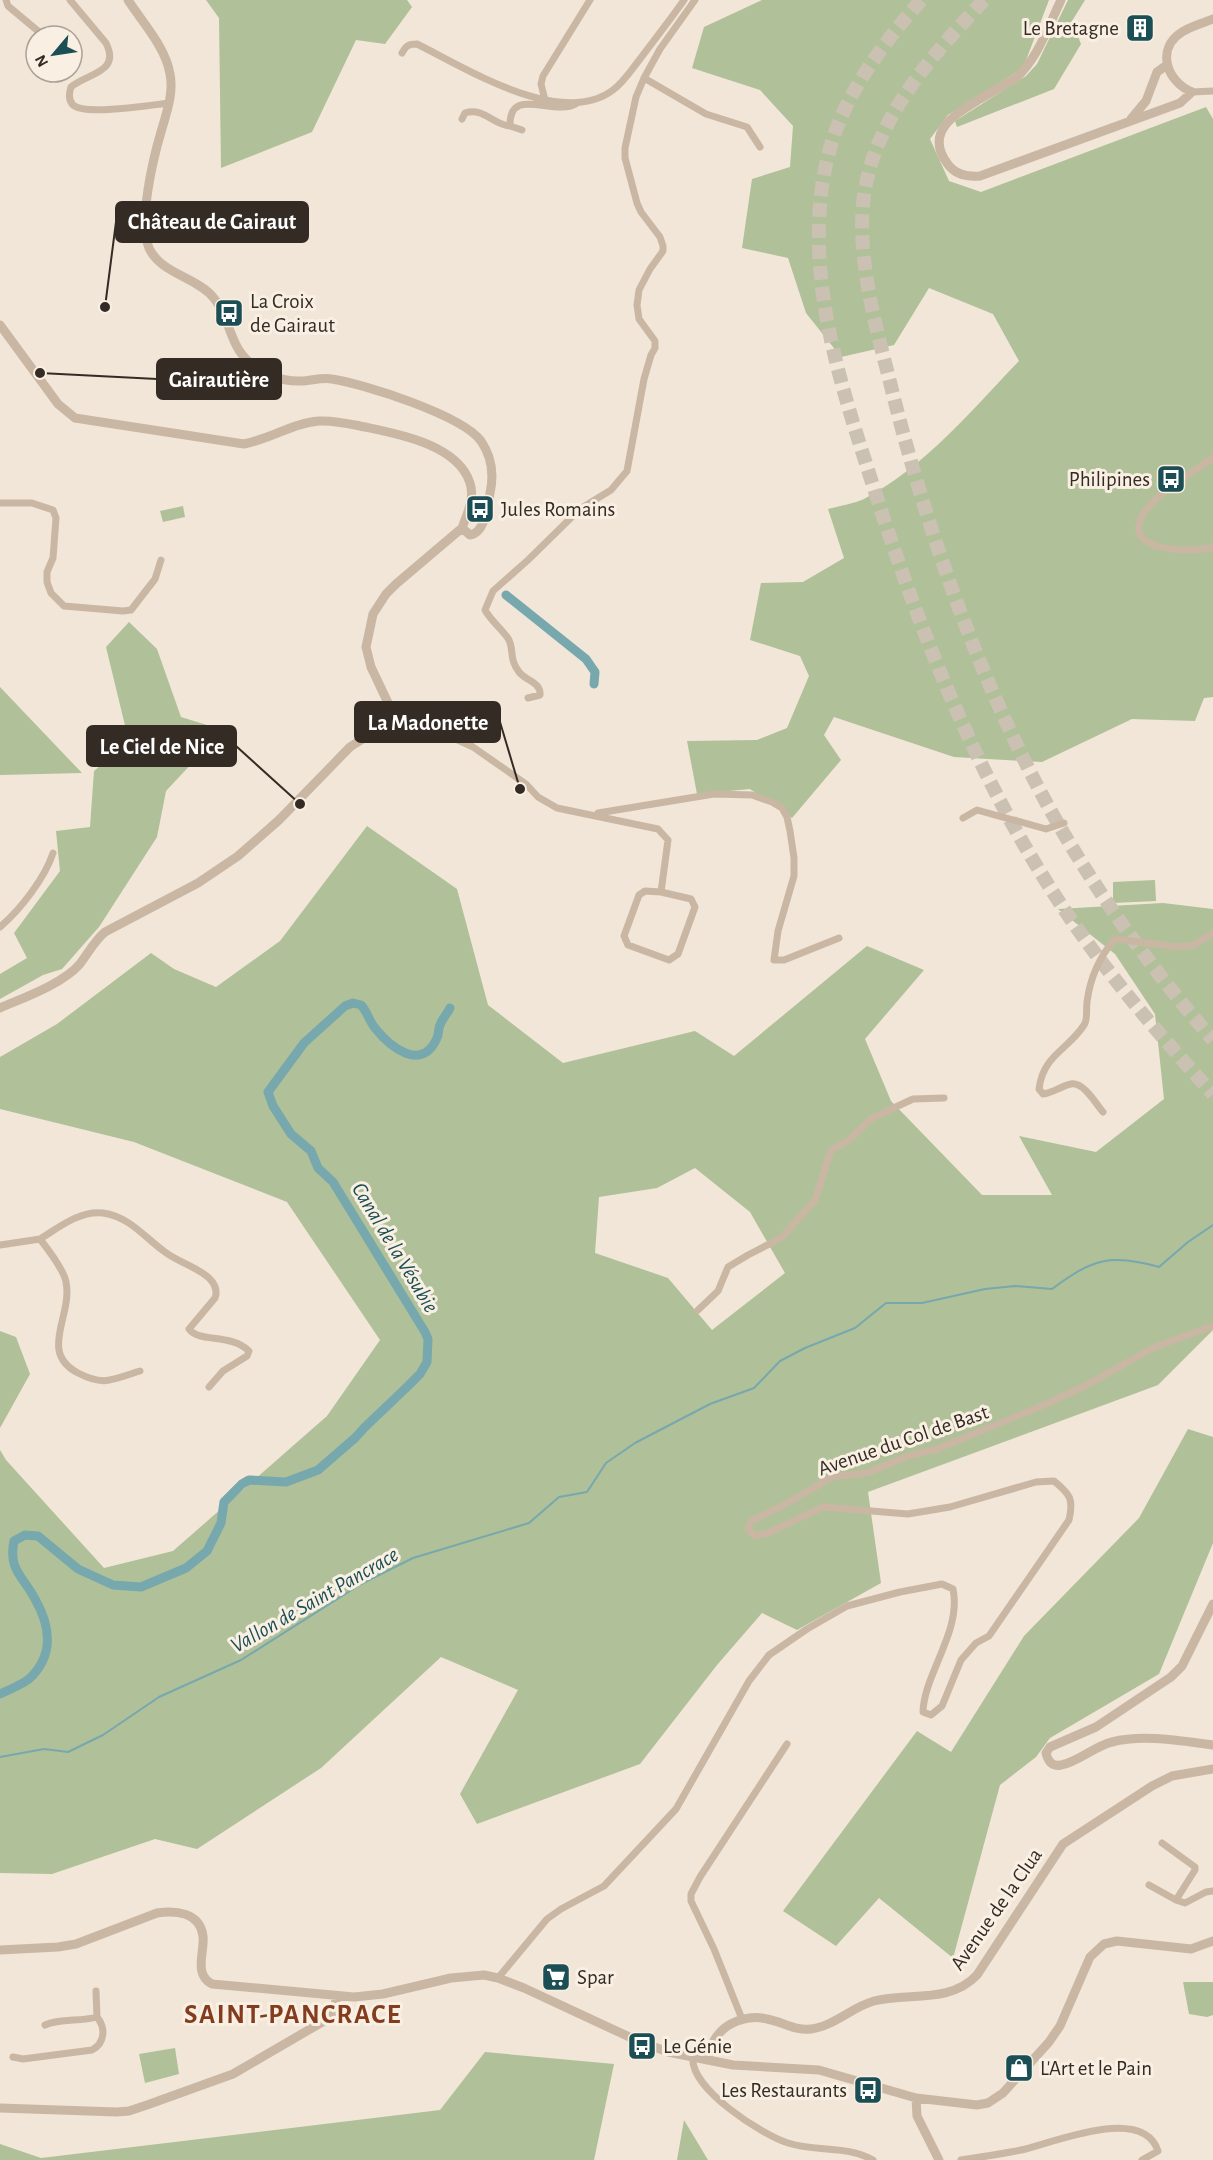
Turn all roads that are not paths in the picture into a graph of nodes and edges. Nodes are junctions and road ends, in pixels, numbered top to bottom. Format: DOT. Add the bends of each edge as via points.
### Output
graph roads {
  1 [pos="6,0"];
  2 [pos="70,0"];
  3 [pos="128,0"];
  4 [pos="590,0"];
  5 [pos="684,0"];
  6 [pos="695,0"];
  7 [pos="1061,0"];
  8 [pos="1213,19"];
  9 [pos="29,24"];
  10 [pos="402,53"];
  11 [pos="1167,65"];
  12 [pos="644,78"];
  13 [pos="1213,91"];
  14 [pos="1192,92"];
  15 [pos="545,100"];
  16 [pos="579,101"];
  17 [pos="169,104"];
  18 [pos="462,119"];
  19 [pos="1127,123"];
  20 [pos="510,126"];
  21 [pos="522,130"];
  22 [pos="760,147"];
  23 [pos="0,325"];
  24 [pos="4,336"];
  25 [pos="1213,458"];
  26 [pos="0,503"];
  27 [pos="462,528"];
  28 [pos="1213,548"];
  29 [pos="161,560"];
  30 [pos="528,698"];
  31 [pos="388,705"];
  32 [pos="589,814"];
  33 [pos="963,818"];
  34 [pos="1064,823"];
  35 [pos="52,853"];
  36 [pos="661,892"];
  37 [pos="0,927"];
  38 [pos="1213,933"];
  39 [pos="838,938"];
  40 [pos="0,1008"];
  41 [pos="944,1098"];
  42 [pos="1103,1112"];
  43 [pos="39,1239"];
  44 [pos="0,1245"];
  45 [pos="698,1310"];
  46 [pos="1213,1326"];
  47 [pos="140,1371"];
  48 [pos="209,1387"];
  49 [pos="1213,1604"];
  50 [pos="787,1744"];
  51 [pos="1213,1745"];
  52 [pos="1213,1769"];
  53 [pos="1162,1843"];
  54 [pos="1149,1885"];
  55 [pos="1213,1891"];
  56 [pos="1176,1900"];
  57 [pos="1213,1941"];
  58 [pos="0,1950"];
  59 [pos="498,1978"];
  60 [pos="96,1991"];
  61 [pos="337,1997"];
  62 [pos="97,2017"];
  63 [pos="742,2019"];
  64 [pos="45,2025"];
  65 [pos="13,2057"];
  66 [pos="693,2057"];
  67 [pos="707,2060"];
  68 [pos="916,2098"];
  69 [pos="0,2108"];
  70 [pos="873,2160"];
  71 [pos="939,2160"];
  72 [pos="961,2160"];
  73 [pos="1142,2160"];
  1 -- 9 [label="street"];
  2 -- 17 [label="street" via="106,43 111,59 106,67 70,87 72,104 88,110"];
  3 -- 17 [label="street" via="168,63"];
  4 -- 15 [label="street" via="543,75"];
  5 -- 16 [label="street" via="623,81 604,95"];
  6 -- 12 [label="street" via="660,48"];
  7 -- 19 [label="street" via="1023,72 956,114 944,126 940,133 943,157 948,166 963,176 980,176"];
  8 -- 11 [label="street" via="1176,36 1167,49"];
  10 -- 15 [label="street" via="410,44 417,44 511,91"];
  11 -- 14 [label="street" via="1179,85"];
  11 -- 19 [label="street" via="1157,72 1146,101"];
  12 -- 22 [label="street" via="706,114 747,128"];
  12 -- 30 [label="street" via="636,97 625,158 637,203 663,246 641,284 637,305 639,319 655,341 655,348 644,379 627,471 611,490 580,509 492,591 485,610 509,640 518,671 540,689 537,697"];
  13 -- 14 [label="street"];
  14 -- 19 [label="street" via="1180,103"];
  15 -- 16 [label="street"];
  16 -- 20 [label="street" via="566,108 516,106"];
  17 -- 27 [label="street" via="150,179 145,224 154,255 214,298 238,348 257,368 284,380 330,378 407,400 476,436 491,461 492,485 479,530 470,535"];
  18 -- 20 [label="street" via="465,113 481,112"];
  20 -- 21 [label="street"];
  23 -- 24 [label="street"];
  24 -- 27 [label="street" via="58,405 75,418 244,444 299,425 336,422 424,443 453,459 471,485"];
  25 -- 28 [label="street" via="1151,505 1138,526 1147,543 1161,549"];
  26 -- 29 [label="street" via="32,503 53,510 53,558 47,582 55,599 64,606 130,610 155,579"];
  27 -- 31 [label="street" via="391,589 373,614 368,657"];
  31 -- 32 [label="street" via="473,747 557,808"];
  31 -- 40 [label="street" via="383,726 350,747 255,842 198,883 105,932 69,973"];
  32 -- 36 [label="street" via="658,829 668,840"];
  32 -- 39 [label="street" via="714,794 752,795 772,802 787,817 794,858 794,876 774,960 784,960"];
  33 -- 34 [label="street" via="977,810 1046,829"];
  35 -- 37 [label="street" via="24,902"];
  36 -- 36 [label="street" via="691,899 695,907 678,954 669,960 628,945 624,936 639,895 645,891"];
  38 -- 42 [label="street" via="1194,945 1179,947 1115,939 1103,952 1092,977 1085,1024 1045,1066 1039,1089 1050,1094 1071,1084 1078,1085"];
  41 -- 45 [label="street" via="913,1099 882,1113 831,1150 815,1200 782,1239 728,1268 718,1292"];
  43 -- 44 [label="street"];
  43 -- 47 [label="street" via="66,1279 68,1297 58,1354 68,1368 104,1382"];
  43 -- 48 [label="street" via="90,1213 115,1216 207,1276 215,1285 215,1298 189,1329 198,1336 228,1339 249,1350 248,1356 223,1371"];
  46 -- 59 [label="street, Avenue du Col de Bast" via="1155,1347 1083,1387 937,1449 867,1473 832,1477 751,1521 748,1529 755,1536 824,1508 908,1514 1054,1481 1069,1494 1072,1508 1069,1520 989,1636 976,1643 961,1660 942,1706 931,1715 923,1712 924,1701 956,1602 953,1589 942,1584 847,1606 769,1655 749,1681 676,1809 604,1886 547,1919"];
  49 -- 51 [label="street" via="1182,1666 1171,1677 1096,1727 1046,1753 1054,1766 1063,1766 1112,1742 1137,1739"];
  50 -- 63 [label="street" via="691,1894"];
  52 -- 63 [label="street, Avenue de la Clua" via="1172,1776 1063,1844 966,1986 944,1994 875,2000 815,2028 791,2028 754,2017"];
  53 -- 56 [label="street" via="1195,1867"];
  54 -- 56 [label="street"];
  55 -- 56 [label="street" via="1185,1903"];
  57 -- 68 [label="street" via="1191,1948 1117,1941 1104,1944 1090,1957 1060,2026 1003,2093 988,2103 977,2104"];
  58 -- 61 [label="street" via="76,1944 171,1911 185,1913 200,1927 200,1967 208,1982"];
  59 -- 61 [label="street" via="467,1976 375,1995"];
  59 -- 66 [label="street" via="638,2041"];
  60 -- 62 [label="street"];
  61 -- 69 [label="street" via="332,2014 324,2022 233,2074 147,2105 117,2112"];
  62 -- 64 [label="street"];
  62 -- 65 [label="street" via="104,2033 101,2043 92,2050"];
  63 -- 67 [label="street" via="716,2037"];
  66 -- 67 [label="street"];
  66 -- 70 [label="street" via="700,2081 762,2132 789,2143 860,2153"];
  67 -- 68 [label="street" via="750,2067 819,2070"];
  68 -- 71 [label="street" via="917,2116"];
  72 -- 73 [label="street" via="1107,2129 1145,2133 1155,2140 1158,2151"];
}
